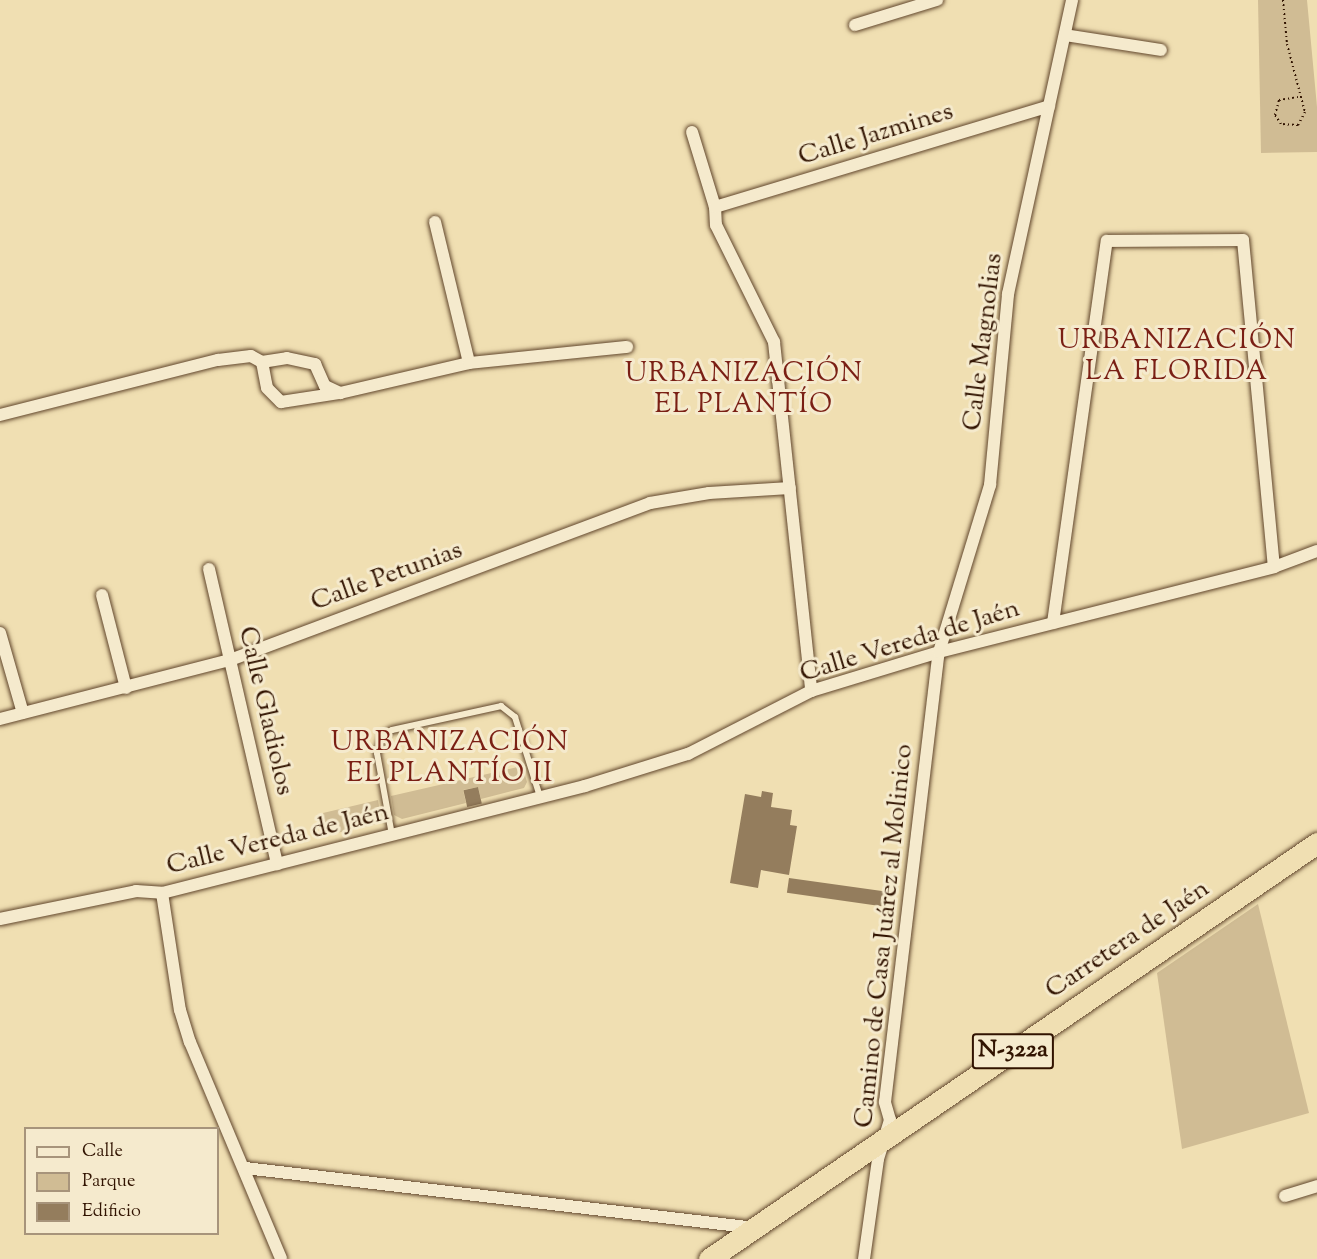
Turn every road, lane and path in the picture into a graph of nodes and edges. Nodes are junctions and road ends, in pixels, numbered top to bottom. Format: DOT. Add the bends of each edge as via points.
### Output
graph roads {
  1 [pos="937,0"];
  2 [pos="1072,0"];
  3 [pos="1283,0"];
  4 [pos="855,25"];
  5 [pos="1065,35"];
  6 [pos="1161,50"];
  7 [pos="1299,97"];
  8 [pos="1049,106"];
  9 [pos="692,132"];
  10 [pos="715,207"];
  11 [pos="435,222"];
  12 [pos="627,347"];
  13 [pos="262,363"];
  14 [pos="469,363"];
  15 [pos="340,393"];
  16 [pos="0,415"];
  17 [pos="790,488"];
  18 [pos="1317,551"];
  19 [pos="1274,567"];
  20 [pos="209,569"];
  21 [pos="102,595"];
  22 [pos="1053,623"];
  23 [pos="0,633"];
  24 [pos="939,652"];
  25 [pos="230,660"];
  26 [pos="126,688"];
  27 [pos="811,691"];
  28 [pos="23,713"];
  29 [pos="0,719"];
  30 [pos="540,797"];
  31 [pos="392,835"];
  32 [pos="1317,843"];
  33 [pos="277,864"];
  34 [pos="162,893"];
  35 [pos="0,919"];
  36 [pos="888,1129"];
  37 [pos="245,1168"];
  38 [pos="1317,1186"];
  39 [pos="1285,1196"];
  40 [pos="756,1227"];
  41 [pos="281,1259"];
  42 [pos="709,1259"];
  43 [pos="864,1259"];
  1 -- 4 [label="street"];
  2 -- 5 [label="street, Calle Magnolias"];
  3 -- 7 [label="path"];
  5 -- 6 [label="street"];
  5 -- 8 [label="street, Calle Magnolias"];
  7 -- 7 [label="path" via="1279,100 1275,115 1281,124 1292,127 1303,120 1305,105"];
  8 -- 10 [label="street, Calle Jazmines"];
  8 -- 24 [label="street, Calle Magnolias" via="1008,294 990,485"];
  9 -- 10 [label="street"];
  10 -- 17 [label="street" via="716,225 774,342"];
  11 -- 14 [label="street"];
  12 -- 14 [label="street"];
  13 -- 15 [label="street" via="274,358 315,364 325,386"];
  13 -- 15 [label="street" via="267,388 281,402"];
  13 -- 16 [label="street" via="251,356 218,360"];
  14 -- 15 [label="street"];
  17 -- 25 [label="street, Calle Petunias" via="650,503"];
  17 -- 27 [label="street"];
  18 -- 19 [label="street, Calle Vereda de Jaén"];
  19 -- 22 [label="street, Calle Vereda de Jaén"];
  19 -- 22 [label="street" via="1243,240 1107,241"];
  20 -- 25 [label="street, Calle Gladiolos"];
  21 -- 26 [label="street"];
  22 -- 24 [label="street, Calle Vereda de Jaén"];
  23 -- 28 [label="street"];
  24 -- 27 [label="street, Calle Vereda de Jaén"];
  24 -- 36 [label="street, Camino de Casa Juárez al Molinico" via="885,1102"];
  25 -- 26 [label="street, Calle Petunias"];
  25 -- 33 [label="street, Calle Gladiolos"];
  26 -- 28 [label="street, Calle Petunias"];
  27 -- 30 [label="street, Calle Vereda de Jaén" via="688,754"];
  28 -- 29 [label="street, Calle Petunias"];
  30 -- 31 [label="street, Calle Vereda de Jaén"];
  30 -- 31 [label="lane" via="514,717 501,706 392,730 383,735 377,753"];
  31 -- 33 [label="street, Calle Vereda de Jaén"];
  32 -- 36 [label="highway, Carretera de Jaén / N-322a" via="970,1082"];
  33 -- 34 [label="street, Calle Vereda de Jaén"];
  34 -- 35 [label="street, Calle Vereda de Jaén" via="136,891"];
  34 -- 37 [label="street" via="180,1010"];
  36 -- 40 [label="highway, Carretera de Jaén / N-322a"];
  36 -- 43 [label="street, Camino de Casa Juárez al Molinico" via="878,1159"];
  37 -- 40 [label="street"];
  37 -- 41 [label="street"];
  38 -- 39 [label="street"];
  40 -- 42 [label="highway, Carretera de Jaén / N-322a"];
}
